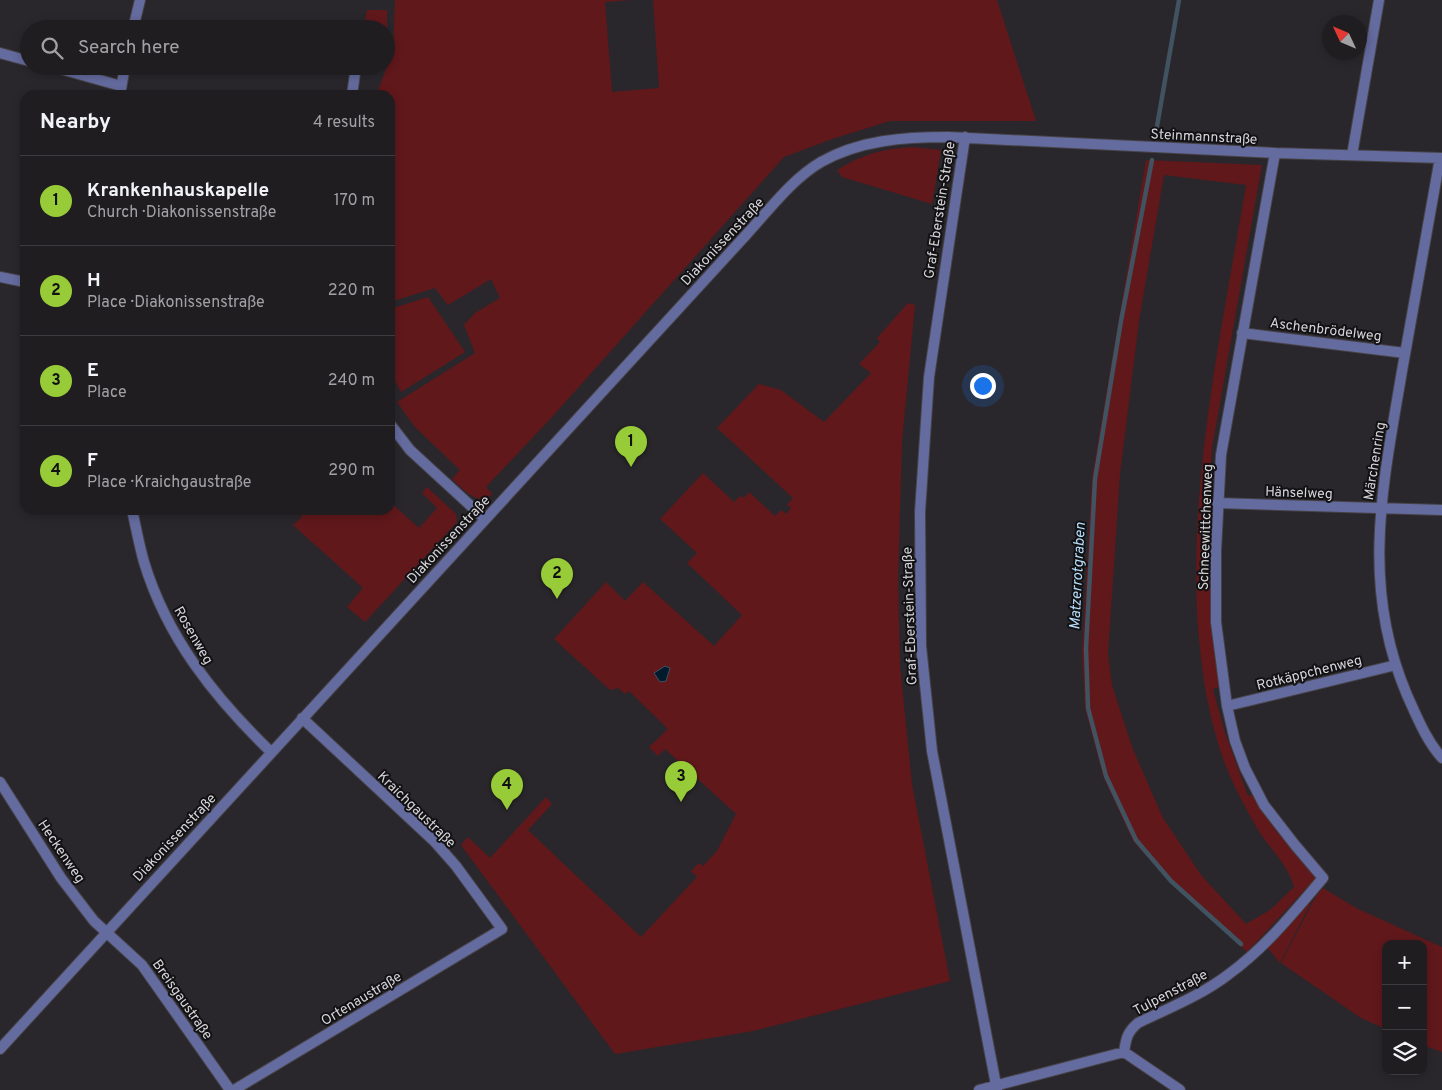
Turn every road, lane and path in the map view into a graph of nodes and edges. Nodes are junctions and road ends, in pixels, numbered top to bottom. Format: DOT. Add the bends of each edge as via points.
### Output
graph roads {
  1 [pos="140,0"];
  2 [pos="1379,0"];
  3 [pos="135,20"];
  4 [pos="0,53"];
  5 [pos="20,58"];
  6 [pos="76,75"];
  7 [pos="123,75"];
  8 [pos="355,75"];
  9 [pos="120,90"];
  10 [pos="353,90"];
  11 [pos="965,137"];
  12 [pos="1275,153"];
  13 [pos="1352,155"];
  14 [pos="1441,158"];
  15 [pos="0,277"];
  16 [pos="20,281"];
  17 [pos="1242,333"];
  18 [pos="1405,353"];
  19 [pos="395,430"];
  20 [pos="1217,503"];
  21 [pos="1380,509"];
  22 [pos="1442,510"];
  23 [pos="133,515"];
  24 [pos="485,519"];
  25 [pos="1396,665"];
  26 [pos="1227,706"];
  27 [pos="302,718"];
  28 [pos="271,752"];
  29 [pos="1442,758"];
  30 [pos="0,782"];
  31 [pos="1323,878"];
  32 [pos="502,929"];
  33 [pos="106,931"];
  34 [pos="0,1049"];
  35 [pos="1124,1052"];
  36 [pos="996,1088"];
  37 [pos="230,1090"];
  38 [pos="234,1090"];
  39 [pos="979,1090"];
  40 [pos="1180,1090"];
  1 -- 3 [label="street"];
  2 -- 13 [label="street"];
  4 -- 5 [label="street"];
  6 -- 9 [label="street"];
  7 -- 9 [label="street"];
  8 -- 10 [label="street"];
  11 -- 12 [label="street, Steinmannstraße"];
  11 -- 24 [label="street, Diakonissenstraße" via="900,137 877,142 821,163 808,172"];
  11 -- 36 [label="street, Graf-Eberstein-Straße" via="929,377 920,512 921,646 932,751"];
  12 -- 13 [label="street, Steinmannstraße"];
  12 -- 17 [label="street, Schneewittchenweg"];
  13 -- 14 [label="street, Steinmannstraße"];
  14 -- 18 [label="street, Märchenring"];
  15 -- 16 [label="street"];
  17 -- 18 [label="street, Aschenbrödelweg"];
  17 -- 20 [label="street, Schneewittchenweg" via="1221,455"];
  18 -- 21 [label="street, Märchenring"];
  19 -- 24 [label="street" via="410,450"];
  20 -- 21 [label="street, Hänselweg"];
  20 -- 26 [label="street, Schneewittchenweg" via="1216,622"];
  21 -- 22 [label="street, Hänselweg"];
  21 -- 25 [label="street, Märchenring" via="1380,587"];
  23 -- 28 [label="street, Rosenweg" via="144,562 155,591 189,658 238,721"];
  24 -- 27 [label="street, Diakonissenstraße"];
  25 -- 26 [label="street, Rotkäppchenweg"];
  25 -- 29 [label="street, Märchenring" via="1424,732"];
  26 -- 31 [label="street, Schneewittchenweg" via="1245,768 1264,805"];
  27 -- 28 [label="street, Diakonissenstraße"];
  27 -- 32 [label="street, Kraichgaustraße" via="434,841"];
  28 -- 33 [label="street, Diakonissenstraße"];
  30 -- 33 [label="street, Heckenweg" via="54,867 94,921"];
  31 -- 35 [label="street, Tulpenstraße" via="1263,946 1229,975 1130,1029"];
  32 -- 38 [label="street, Ortenaustraße"];
  33 -- 34 [label="street, Diakonissenstraße"];
  33 -- 37 [label="street, Breisgaustraße" via="142,965"];
  35 -- 36 [label="street"];
  35 -- 40 [label="street"];
  36 -- 39 [label="street"];
}
